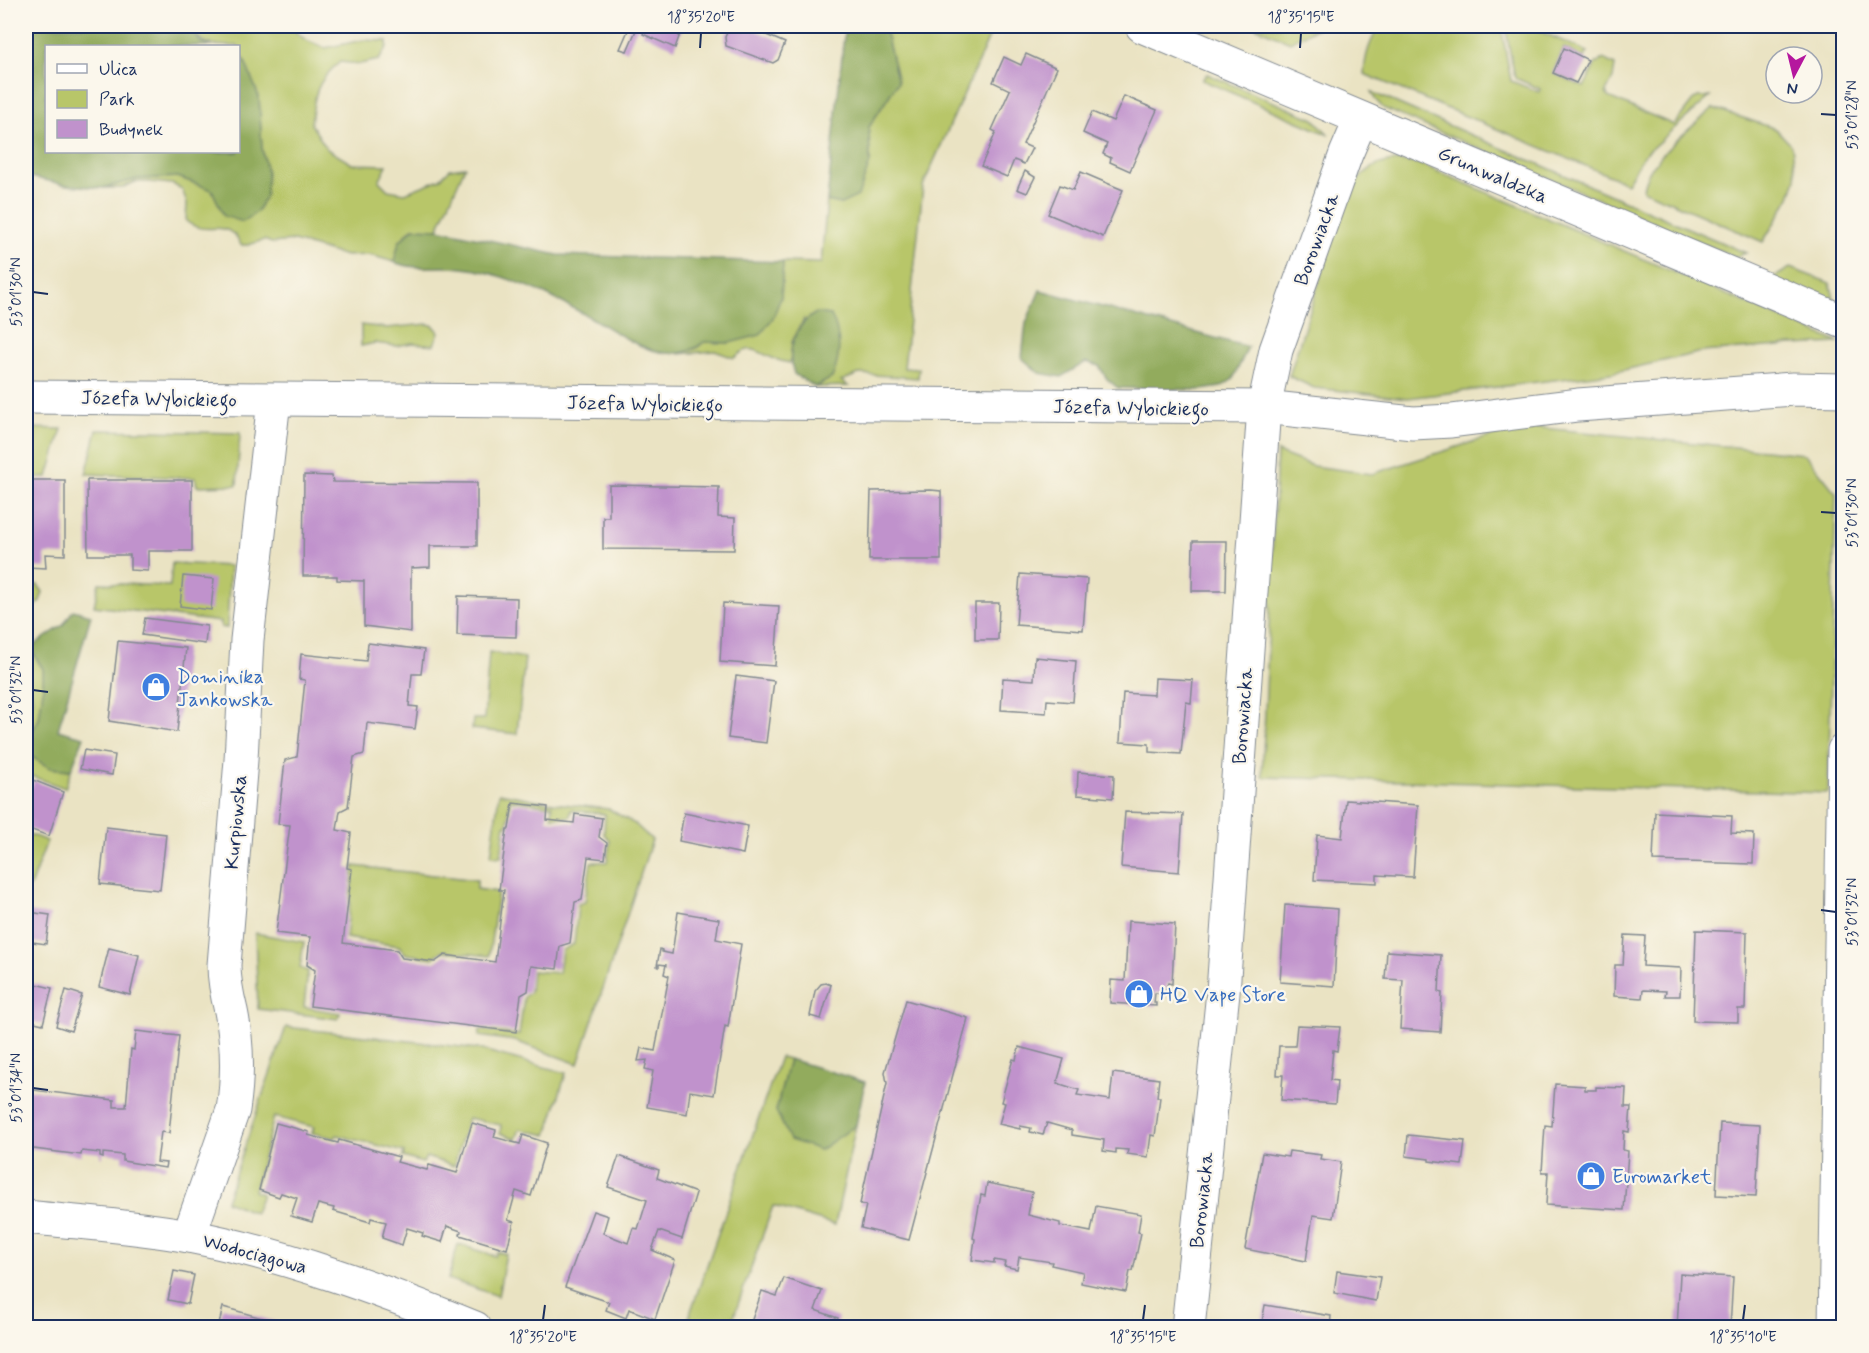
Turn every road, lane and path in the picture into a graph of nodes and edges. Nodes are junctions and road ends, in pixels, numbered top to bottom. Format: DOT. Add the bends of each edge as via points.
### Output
graph roads {
  1 [pos="1142,26"];
  2 [pos="1361,119"];
  3 [pos="1844,322"];
  4 [pos="1844,390"];
  5 [pos="26,397"];
  6 [pos="274,400"];
  7 [pos="1264,407"];
  8 [pos="1844,750"];
  9 [pos="26,1217"];
  10 [pos="189,1236"];
  11 [pos="475,1328"];
  12 [pos="1188,1328"];
  13 [pos="1835,1328"];
  1 -- 2 [label="street, Grunwaldzka"];
  2 -- 3 [label="street, Grunwaldzka"];
  2 -- 7 [label="street, Borowiacka" via="1276,350"];
  4 -- 7 [label="street, Józefa Wybickiego" via="1793,389 1578,405 1413,423"];
  5 -- 6 [label="street, Józefa Wybickiego"];
  6 -- 7 [label="street, Józefa Wybickiego"];
  6 -- 10 [label="street, Kurpiowska" via="248,640 224,965 236,1048 236,1088 233,1110"];
  7 -- 12 [label="street, Borowiacka" via="1223,992"];
  8 -- 13 [label="street"];
  9 -- 10 [label="street, Wodociągowa"];
  10 -- 11 [label="street, Wodociągowa" via="387,1292"];
}
